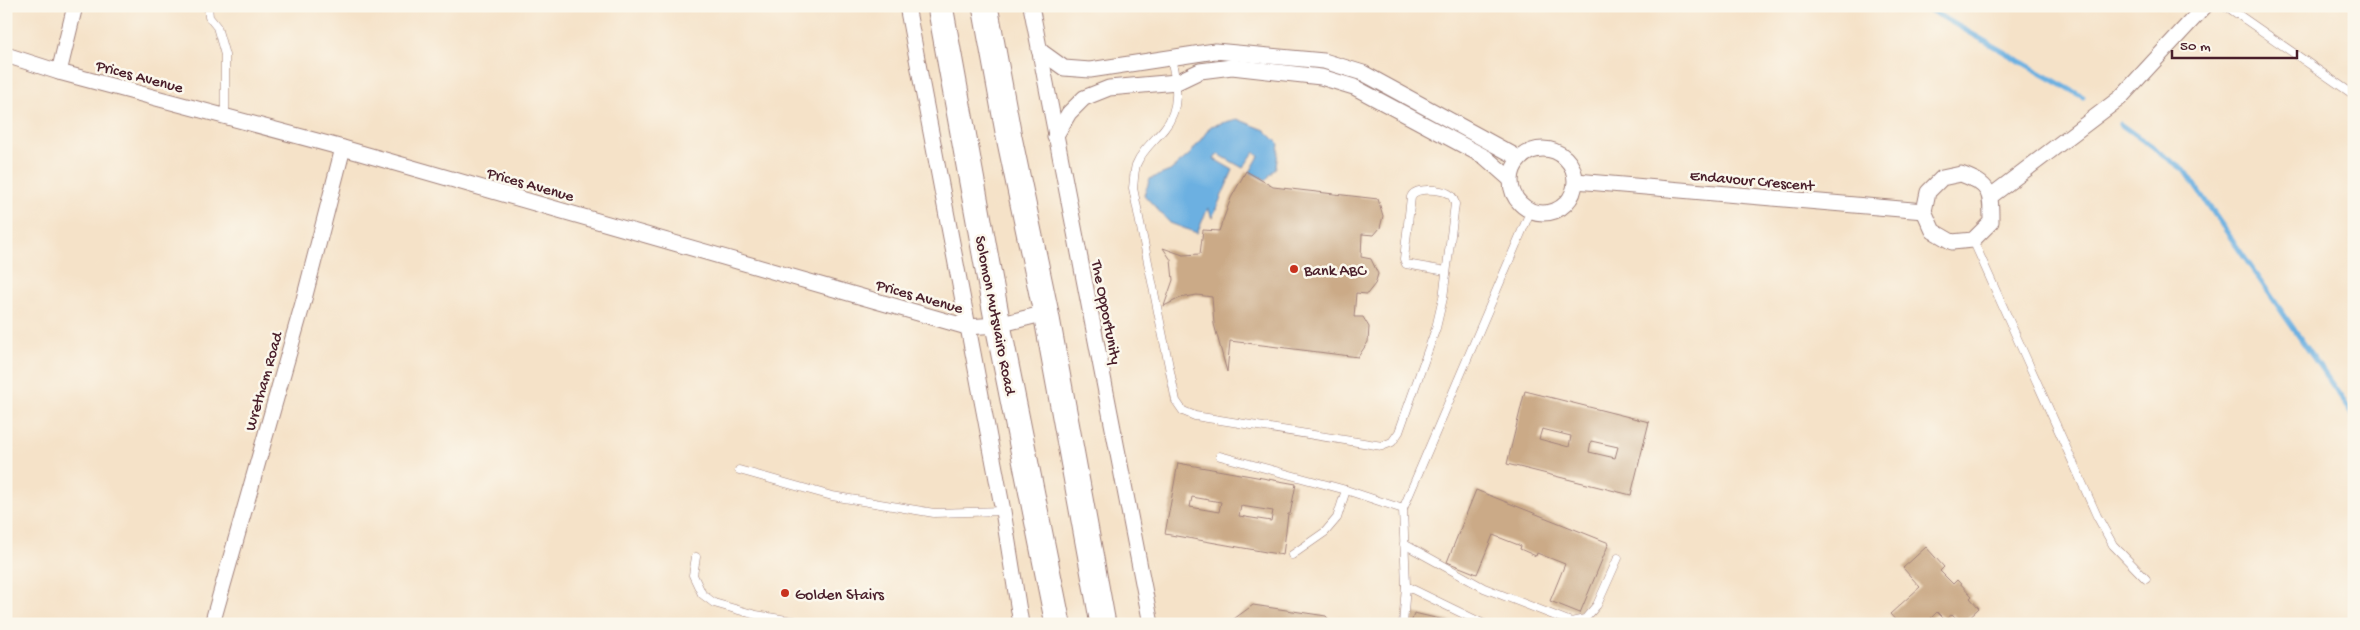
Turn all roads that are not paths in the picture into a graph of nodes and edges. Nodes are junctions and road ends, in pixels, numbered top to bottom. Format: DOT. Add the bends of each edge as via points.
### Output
graph roads {
  1 [pos="75,6"];
  2 [pos="208,6"];
  3 [pos="908,6"];
  4 [pos="940,6"];
  5 [pos="985,6"];
  6 [pos="1031,6"];
  7 [pos="2205,6"];
  8 [pos="2226,6"];
  9 [pos="1040,50"];
  10 [pos="6,55"];
  11 [pos="1171,59"];
  12 [pos="59,72"];
  13 [pos="1177,82"];
  14 [pos="2354,95"];
  15 [pos="225,116"];
  16 [pos="1056,138"];
  17 [pos="343,148"];
  18 [pos="1519,158"];
  19 [pos="1510,179"];
  20 [pos="1576,181"];
  21 [pos="1991,196"];
  22 [pos="1924,211"];
  23 [pos="1530,212"];
  24 [pos="1973,240"];
  25 [pos="1446,271"];
  26 [pos="1046,313"];
  27 [pos="998,326"];
  28 [pos="967,327"];
  29 [pos="1220,456"];
  30 [pos="739,470"];
  31 [pos="1346,490"];
  32 [pos="1403,509"];
  33 [pos="1003,511"];
  34 [pos="1404,544"];
  35 [pos="1292,555"];
  36 [pos="696,557"];
  37 [pos="1618,558"];
  38 [pos="2146,579"];
  39 [pos="1406,586"];
  40 [pos="212,624"];
  41 [pos="811,624"];
  42 [pos="1021,624"];
  43 [pos="1058,624"];
  44 [pos="1103,624"];
  45 [pos="1151,624"];
  46 [pos="1403,624"];
  47 [pos="1484,624"];
  1 -- 12 [label="street"];
  2 -- 15 [label="lane" via="209,18 217,27 225,55"];
  3 -- 28 [label="street"];
  4 -- 27 [label="highway, Solomon Mutsvairo Road"];
  5 -- 26 [label="highway"];
  6 -- 9 [label="street, The Opportunity"];
  7 -- 21 [label="street" via="2120,98"];
  8 -- 14 [label="lane"];
  9 -- 11 [label="street" via="1064,68 1090,70"];
  9 -- 16 [label="street, The Opportunity"];
  10 -- 12 [label="street, Prices Avenue"];
  11 -- 13 [label="lane"];
  11 -- 18 [label="street" via="1215,52 1324,61 1363,73"];
  12 -- 15 [label="street, Prices Avenue"];
  13 -- 16 [label="street" via="1109,88 1084,98 1069,113"];
  13 -- 19 [label="street" via="1200,71 1232,67 1321,77 1354,87 1484,157"];
  13 -- 25 [label="lane" via="1175,108 1166,127 1148,144 1136,166 1134,188 1176,401 1183,411 1195,416 1382,446 1392,442 1399,432 1436,328"];
  15 -- 17 [label="street, Prices Avenue"];
  16 -- 45 [label="street, The Opportunity"];
  17 -- 28 [label="street, Prices Avenue"];
  17 -- 40 [label="street, Wretham Road" via="303,303"];
  18 -- 19 [label="street"];
  18 -- 20 [label="street" via="1536,149 1556,151 1571,163"];
  19 -- 23 [label="street" via="1514,198"];
  20 -- 22 [label="street, Endavour Crescent"];
  20 -- 23 [label="street" via="1569,202 1551,213"];
  21 -- 22 [label="street" via="1979,181 1961,174 1942,178 1928,192"];
  21 -- 24 [label="street" via="1991,222"];
  22 -- 24 [label="street" via="1933,231 1952,242"];
  23 -- 32 [label="lane"];
  24 -- 38 [label="lane" via="2097,516 2113,545"];
  25 -- 25 [label="lane" via="1453,198 1448,193 1417,190 1411,197 1404,259 1406,264"];
  26 -- 27 [label="street, Prices Avenue"];
  26 -- 44 [label="highway"];
  27 -- 28 [label="street, Prices Avenue"];
  27 -- 43 [label="highway, Solomon Mutsvairo Road"];
  28 -- 33 [label="street"];
  29 -- 31 [label="lane"];
  30 -- 33 [label="lane" via="832,496 934,513"];
  31 -- 32 [label="lane"];
  31 -- 35 [label="lane" via="1336,518 1325,532"];
  32 -- 34 [label="lane"];
  33 -- 42 [label="street"];
  34 -- 37 [label="lane" via="1484,588 1571,622 1585,619 1597,605"];
  34 -- 39 [label="lane"];
  36 -- 41 [label="lane" via="693,575 702,594 714,603 756,615"];
  39 -- 46 [label="lane"];
  39 -- 47 [label="lane"];
}
